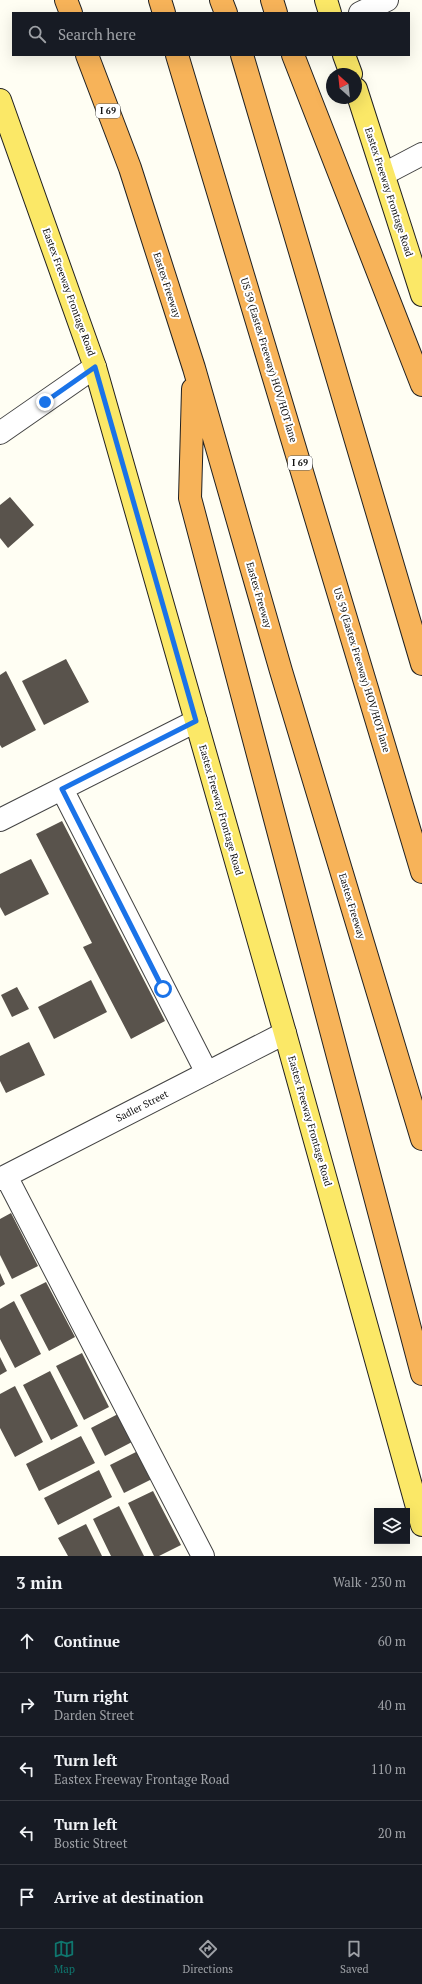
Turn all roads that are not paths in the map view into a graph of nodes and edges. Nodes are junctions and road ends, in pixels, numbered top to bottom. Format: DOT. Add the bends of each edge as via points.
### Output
graph roads {
  1 [pos="66,0"];
  2 [pos="160,0"];
  3 [pos="221,0"];
  4 [pos="272,0"];
  5 [pos="326,0"];
  6 [pos="387,0"];
  7 [pos="71,12"];
  8 [pos="164,12"];
  9 [pos="226,12"];
  10 [pos="276,12"];
  11 [pos="330,12"];
  12 [pos="362,12"];
  13 [pos="87,56"];
  14 [pos="177,56"];
  15 [pos="242,56"];
  16 [pos="293,56"];
  17 [pos="344,56"];
  18 [pos="349,68"];
  19 [pos="0,100"];
  20 [pos="361,104"];
  21 [pos="422,154"];
  22 [pos="384,174"];
  23 [pos="420,285"];
  24 [pos="95,367"];
  25 [pos="194,368"];
  26 [pos="422,385"];
  27 [pos="0,433"];
  28 [pos="422,664"];
  29 [pos="196,721"];
  30 [pos="62,789"];
  31 [pos="0,820"];
  32 [pos="422,872"];
  33 [pos="285,1033"];
  34 [pos="207,1073"];
  35 [pos="422,1139"];
  36 [pos="3,1177"];
  37 [pos="422,1374"];
  38 [pos="422,1526"];
  39 [pos="203,1556"];
  1 -- 7 [label="highway"];
  2 -- 8 [label="highway"];
  3 -- 9 [label="highway"];
  4 -- 10 [label="highway"];
  5 -- 11 [label="main road"];
  6 -- 12 [label="street"];
  13 -- 25 [label="highway, Eastex Freeway / I 69" via="130,168"];
  14 -- 32 [label="highway, US 59 (Eastex Freeway) HOV/HOT lane / I 69"];
  15 -- 28 [label="highway"];
  16 -- 26 [label="highway"];
  17 -- 18 [label="main road"];
  19 -- 24 [label="main road, Eastex Freeway Frontage Road"];
  20 -- 22 [label="main road, Eastex Freeway Frontage Road"];
  21 -- 22 [label="street"];
  22 -- 23 [label="main road, Eastex Freeway Frontage Road"];
  24 -- 27 [label="street"];
  24 -- 29 [label="main road, Eastex Freeway Frontage Road"];
  25 -- 35 [label="highway, Eastex Freeway / I 69" via="281,671"];
  25 -- 37 [label="highway" via="190,498"];
  29 -- 30 [label="street"];
  29 -- 33 [label="main road, Eastex Freeway Frontage Road"];
  30 -- 31 [label="street"];
  30 -- 34 [label="street"];
  33 -- 34 [label="street, Sadler Street"];
  33 -- 38 [label="main road, Eastex Freeway Frontage Road"];
  34 -- 36 [label="street, Sadler Street"];
  36 -- 39 [label="street"];
}
